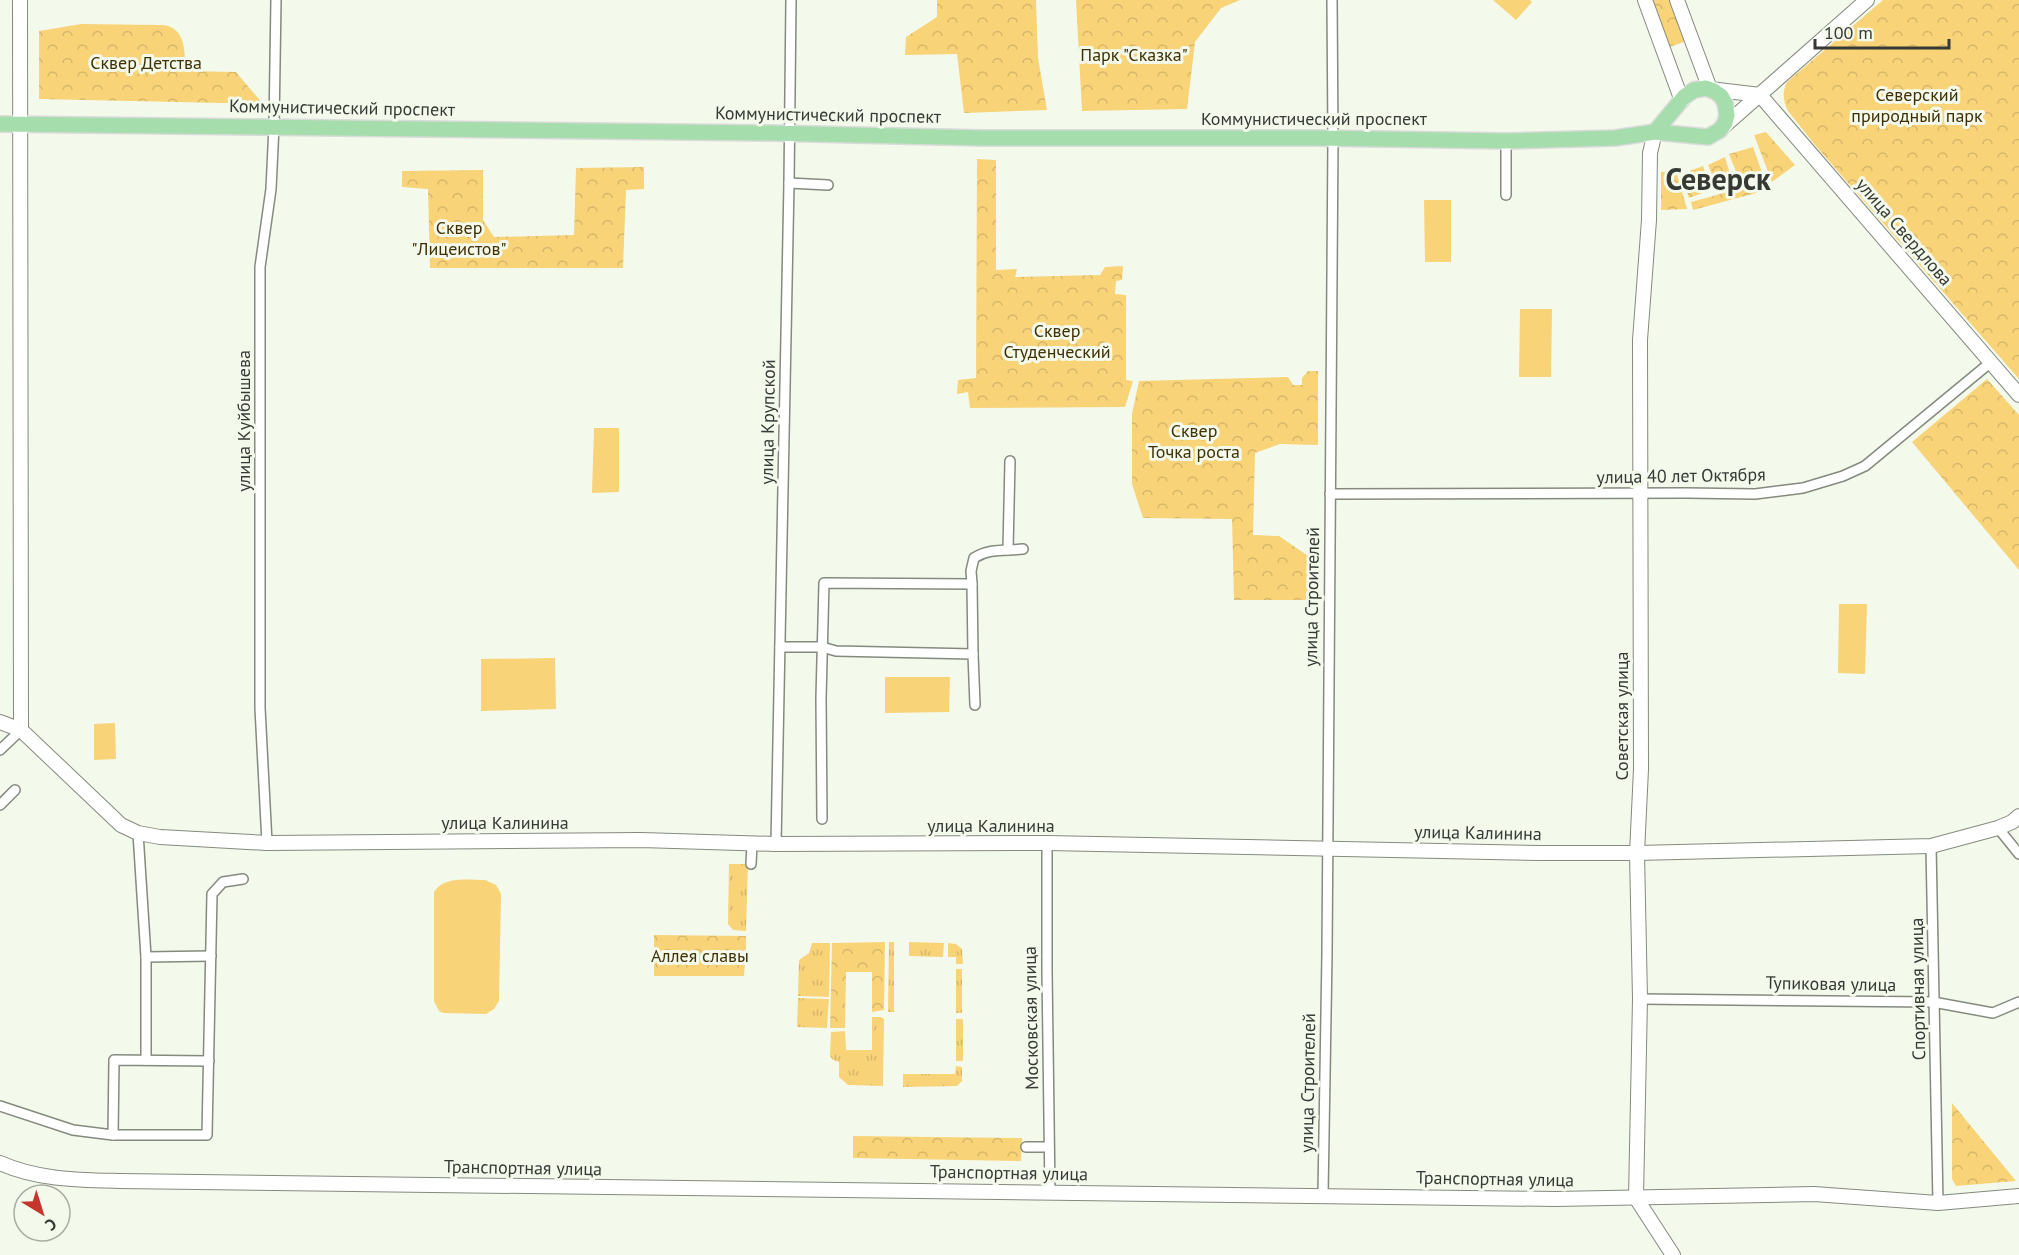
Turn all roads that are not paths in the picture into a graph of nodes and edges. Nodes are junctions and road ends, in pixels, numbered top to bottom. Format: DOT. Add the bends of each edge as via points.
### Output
graph roads {
  1 [pos="20,0"];
  2 [pos="276,0"];
  3 [pos="790,0"];
  4 [pos="1332,0"];
  5 [pos="1645,0"];
  6 [pos="1677,0"];
  7 [pos="1867,0"];
  8 [pos="1710,89"];
  9 [pos="1760,94"];
  10 [pos="1682,101"];
  11 [pos="0,124"];
  12 [pos="21,124"];
  13 [pos="274,126"];
  14 [pos="1723,127"];
  15 [pos="1655,132"];
  16 [pos="789,133"];
  17 [pos="1694,136"];
  18 [pos="1333,138"];
  19 [pos="1506,141"];
  20 [pos="789,183"];
  21 [pos="828,186"];
  22 [pos="1506,195"];
  23 [pos="1991,362"];
  24 [pos="2019,395"];
  25 [pos="1010,461"];
  26 [pos="1641,493"];
  27 [pos="1330,494"];
  28 [pos="1023,549"];
  29 [pos="1008,550"];
  30 [pos="972,584"];
  31 [pos="780,647"];
  32 [pos="822,647"];
  33 [pos="973,654"];
  34 [pos="975,705"];
  35 [pos="0,722"];
  36 [pos="21,730"];
  37 [pos="0,750"];
  38 [pos="15,790"];
  39 [pos="0,805"];
  40 [pos="2019,816"];
  41 [pos="822,819"];
  42 [pos="1998,828"];
  43 [pos="138,833"];
  44 [pos="267,843"];
  45 [pos="1047,843"];
  46 [pos="752,844"];
  47 [pos="776,844"];
  48 [pos="1931,846"];
  49 [pos="1327,848"];
  50 [pos="1637,853"];
  51 [pos="2019,854"];
  52 [pos="751,864"];
  53 [pos="243,879"];
  54 [pos="211,956"];
  55 [pos="146,957"];
  56 [pos="1640,999"];
  57 [pos="1933,1002"];
  58 [pos="2019,1002"];
  59 [pos="146,1060"];
  60 [pos="209,1061"];
  61 [pos="0,1106"];
  62 [pos="113,1135"];
  63 [pos="1026,1147"];
  64 [pos="1049,1147"];
  65 [pos="0,1162"];
  66 [pos="1050,1192"];
  67 [pos="1323,1194"];
  68 [pos="2019,1196"];
  69 [pos="1636,1198"];
  70 [pos="1938,1203"];
  71 [pos="1673,1255"];
  1 -- 12 [label="street"];
  2 -- 13 [label="street, улица Куйбышева"];
  3 -- 16 [label="street, улица Крупской"];
  4 -- 18 [label="street, улица Строителей"];
  5 -- 10 [label="street"];
  6 -- 8 [label="street"];
  7 -- 9 [label="street"];
  8 -- 9 [label="street"];
  8 -- 10 [label="main road" via="1694,90"];
  8 -- 14 [label="main road" via="1727,106"];
  9 -- 14 [label="street"];
  9 -- 23 [label="street, улица Свердлова"];
  10 -- 15 [label="main road"];
  10 -- 17 [label="main road" via="1679,119"];
  11 -- 12 [label="main road, Коммунистический проспект"];
  12 -- 13 [label="main road, Коммунистический проспект"];
  12 -- 36 [label="street"];
  13 -- 16 [label="main road, Коммунистический проспект"];
  13 -- 44 [label="street, улица Куйбышева" via="271,189 260,267 260,708"];
  14 -- 17 [label="main road" via="1712,136"];
  15 -- 17 [label="main road, Коммунистический проспект"];
  15 -- 19 [label="main road, Коммунистический проспект" via="1615,138"];
  15 -- 26 [label="street, Советская улица" via="1650,153 1640,340"];
  16 -- 18 [label="main road, Коммунистический проспект" via="983,138"];
  16 -- 20 [label="street, улица Крупской"];
  18 -- 19 [label="main road, Коммунистический проспект"];
  18 -- 27 [label="street, улица Строителей"];
  19 -- 22 [label="street"];
  20 -- 21 [label="street"];
  20 -- 31 [label="street, улица Крупской"];
  23 -- 24 [label="street, улица Свердлова"];
  23 -- 26 [label="street, улица 40 лет Октября" via="1865,466 1843,476 1803,488 1755,494"];
  25 -- 29 [label="street"];
  26 -- 27 [label="street, улица 40 лет Октября"];
  26 -- 50 [label="street, Советская улица" via="1641,769"];
  27 -- 49 [label="street, улица Строителей"];
  28 -- 29 [label="street"];
  29 -- 30 [label="street" via="983,552 974,558"];
  30 -- 32 [label="street" via="824,583"];
  30 -- 33 [label="street"];
  31 -- 32 [label="street"];
  31 -- 47 [label="street, улица Крупской"];
  32 -- 33 [label="street" via="836,651"];
  32 -- 41 [label="street"];
  33 -- 34 [label="street"];
  35 -- 36 [label="street, улица Калинина"];
  36 -- 37 [label="street"];
  36 -- 43 [label="street, улица Калинина" via="121,825"];
  38 -- 39 [label="street"];
  40 -- 42 [label="street, улица Калинина"];
  42 -- 48 [label="street, улица Калинина"];
  42 -- 51 [label="street"];
  43 -- 44 [label="street, улица Калинина"];
  43 -- 55 [label="street"];
  44 -- 46 [label="street, улица Калинина" via="641,840"];
  45 -- 47 [label="street, улица Калинина"];
  45 -- 49 [label="street, улица Калинина"];
  45 -- 64 [label="street, Московская улица"];
  46 -- 47 [label="street, улица Калинина"];
  46 -- 52 [label="street"];
  48 -- 50 [label="street, улица Калинина"];
  48 -- 57 [label="street, Спортивная улица"];
  49 -- 50 [label="street, улица Калинина"];
  49 -- 67 [label="street, улица Строителей"];
  50 -- 56 [label="street, Советская улица"];
  53 -- 54 [label="street" via="223,882 212,894"];
  54 -- 55 [label="street"];
  54 -- 60 [label="street"];
  55 -- 59 [label="street"];
  56 -- 57 [label="street, Тупиковая улица"];
  56 -- 69 [label="street, Советская улица"];
  57 -- 58 [label="street, Тупиковая улица" via="1993,1013"];
  57 -- 70 [label="street, Спортивная улица"];
  59 -- 60 [label="street"];
  59 -- 62 [label="street" via="114,1060"];
  60 -- 62 [label="street" via="207,1135"];
  61 -- 62 [label="street" via="73,1130"];
  63 -- 64 [label="street"];
  64 -- 66 [label="street, Московская улица"];
  65 -- 66 [label="street, Транспортная улица" via="32,1174 84,1180"];
  66 -- 67 [label="street, Транспортная улица"];
  67 -- 69 [label="street, Транспортная улица"];
  68 -- 70 [label="street, Транспортная улица"];
  69 -- 70 [label="street, Транспортная улица" via="1814,1194"];
  69 -- 71 [label="street"];
}
